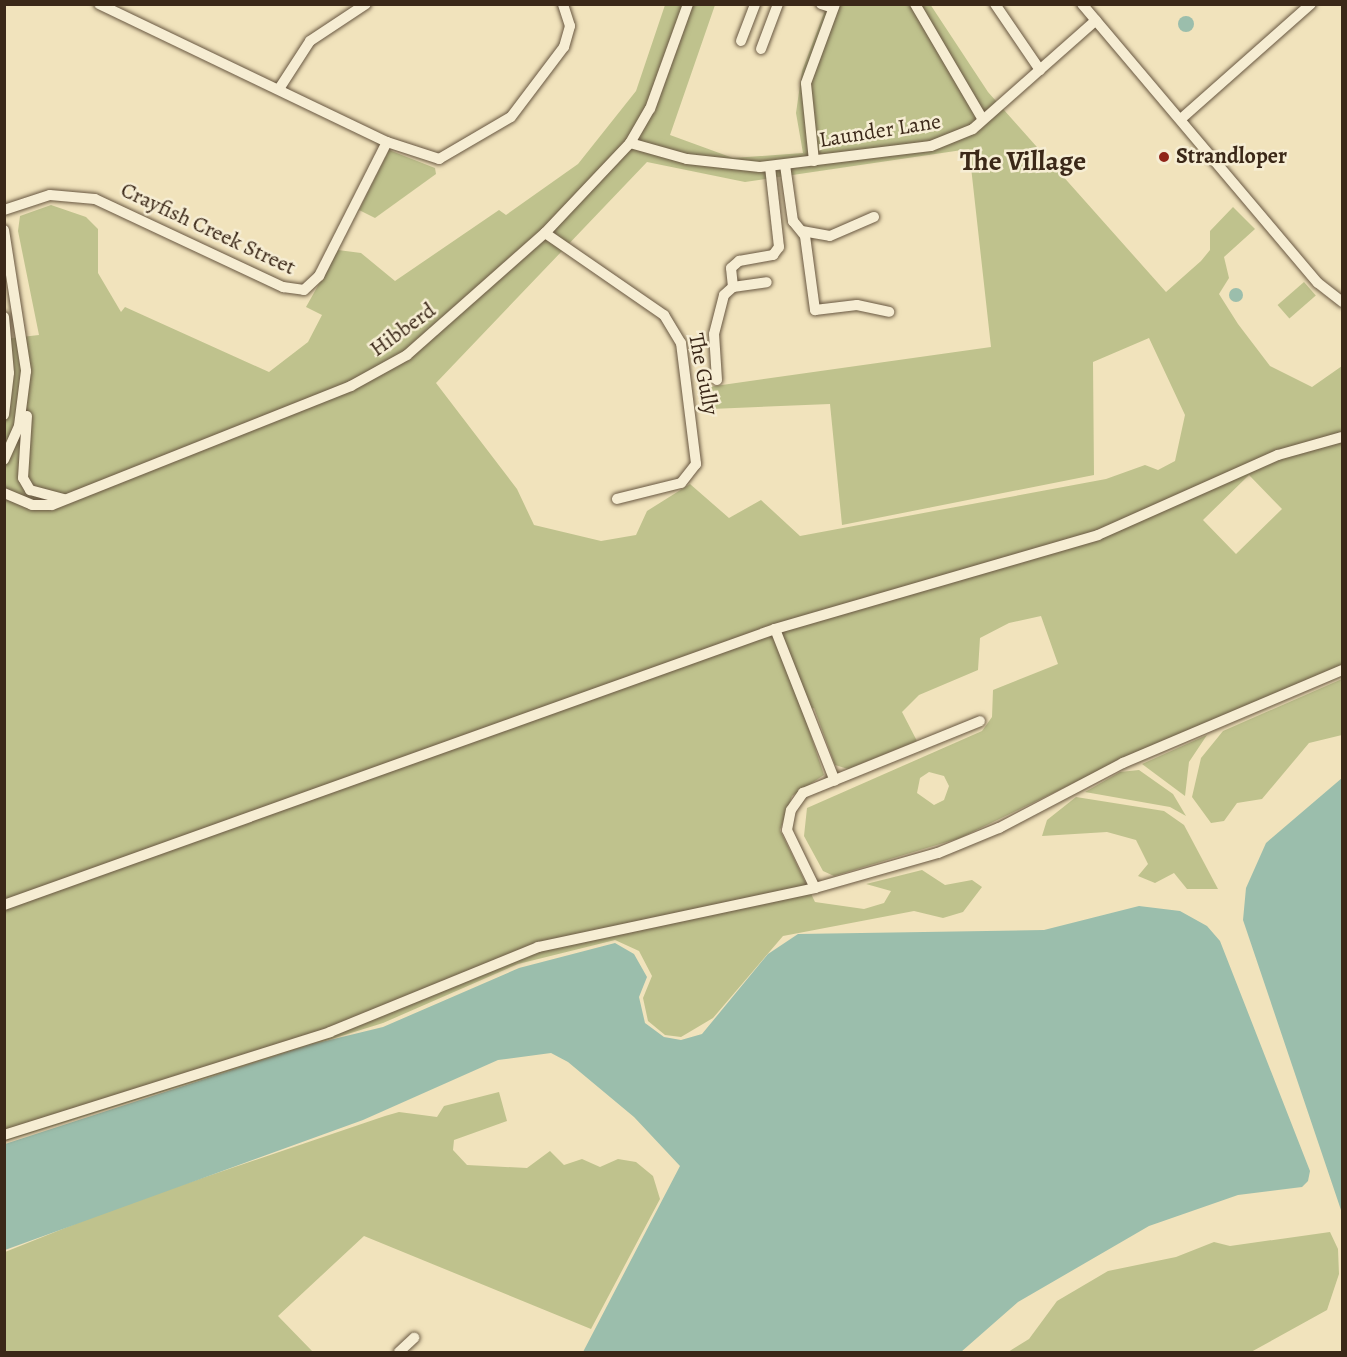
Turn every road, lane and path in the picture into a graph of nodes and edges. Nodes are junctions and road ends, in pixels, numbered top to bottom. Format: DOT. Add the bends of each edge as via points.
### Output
graph roads {
  1 [pos="99,4"];
  2 [pos="366,4"];
  3 [pos="563,4"];
  4 [pos="688,4"];
  5 [pos="755,4"];
  6 [pos="778,4"];
  7 [pos="821,4"];
  8 [pos="915,4"];
  9 [pos="995,4"];
  10 [pos="1082,4"];
  11 [pos="1311,4"];
  12 [pos="834,7"];
  13 [pos="1096,20"];
  14 [pos="741,41"];
  15 [pos="761,49"];
  16 [pos="1040,70"];
  17 [pos="279,89"];
  18 [pos="1182,118"];
  19 [pos="983,120"];
  20 [pos="387,142"];
  21 [pos="630,143"];
  22 [pos="814,161"];
  23 [pos="785,165"];
  24 [pos="770,167"];
  25 [pos="4,210"];
  26 [pos="874,217"];
  27 [pos="4,231"];
  28 [pos="802,231"];
  29 [pos="545,233"];
  30 [pos="767,282"];
  31 [pos="733,287"];
  32 [pos="1342,302"];
  33 [pos="889,312"];
  34 [pos="4,317"];
  35 [pos="24,342"];
  36 [pos="6,343"];
  37 [pos="717,380"];
  38 [pos="25,395"];
  39 [pos="4,415"];
  40 [pos="1342,436"];
  41 [pos="4,460"];
  42 [pos="4,493"];
  43 [pos="64,499"];
  44 [pos="617,499"];
  45 [pos="775,629"];
  46 [pos="1342,670"];
  47 [pos="980,721"];
  48 [pos="835,781"];
  49 [pos="815,888"];
  50 [pos="4,905"];
  51 [pos="4,1135"];
  52 [pos="414,1338"];
  53 [pos="399,1353"];
  1 -- 17 [label="street"];
  2 -- 17 [label="street" via="310,41"];
  3 -- 20 [label="street" via="570,26 564,47 511,117 439,159"];
  4 -- 21 [label="street, Hibberd" via="650,109"];
  5 -- 14 [label="street"];
  6 -- 15 [label="street"];
  7 -- 12 [label="street"];
  8 -- 19 [label="street"];
  9 -- 16 [label="street"];
  10 -- 13 [label="street"];
  11 -- 18 [label="street"];
  12 -- 22 [label="street" via="806,83"];
  13 -- 16 [label="street, Launder Lane"];
  13 -- 18 [label="street"];
  16 -- 19 [label="street, Launder Lane"];
  17 -- 20 [label="street"];
  18 -- 32 [label="street" via="1322,288"];
  19 -- 22 [label="street, Launder Lane" via="931,146"];
  20 -- 25 [label="street, Crayfish Creek Street" via="319,276 303,290 283,288 95,199 50,195"];
  21 -- 24 [label="street, Launder Lane" via="711,163"];
  21 -- 29 [label="street, Hibberd"];
  22 -- 23 [label="street, Launder Lane"];
  23 -- 24 [label="street, Launder Lane"];
  23 -- 28 [label="street" via="793,221"];
  24 -- 31 [label="street" via="779,247 773,255 734,264"];
  26 -- 28 [label="street" via="830,236"];
  27 -- 35 [label="street"];
  28 -- 33 [label="street" via="815,310 857,305"];
  29 -- 43 [label="street, Hibberd" via="413,350 351,386"];
  29 -- 44 [label="street, The Gully" via="675,328 697,456 687,478"];
  30 -- 31 [label="street"];
  31 -- 37 [label="street" via="724,295 714,334"];
  34 -- 36 [label="street"];
  35 -- 36 [label="street"];
  35 -- 38 [label="street"];
  36 -- 39 [label="street"];
  38 -- 41 [label="street"];
  38 -- 43 [label="street" via="23,478 30,490"];
  40 -- 45 [label="street" via="1278,455 1098,535"];
  42 -- 43 [label="street, Hibberd" via="39,506"];
  45 -- 48 [label="street"];
  45 -- 50 [label="street"];
  46 -- 49 [label="street" via="1122,763 999,828"];
  47 -- 48 [label="street"];
  48 -- 49 [label="street" via="803,793 788,820 789,841"];
  49 -- 51 [label="street" via="538,947 330,1032"];
  52 -- 53 [label="street"];
}
